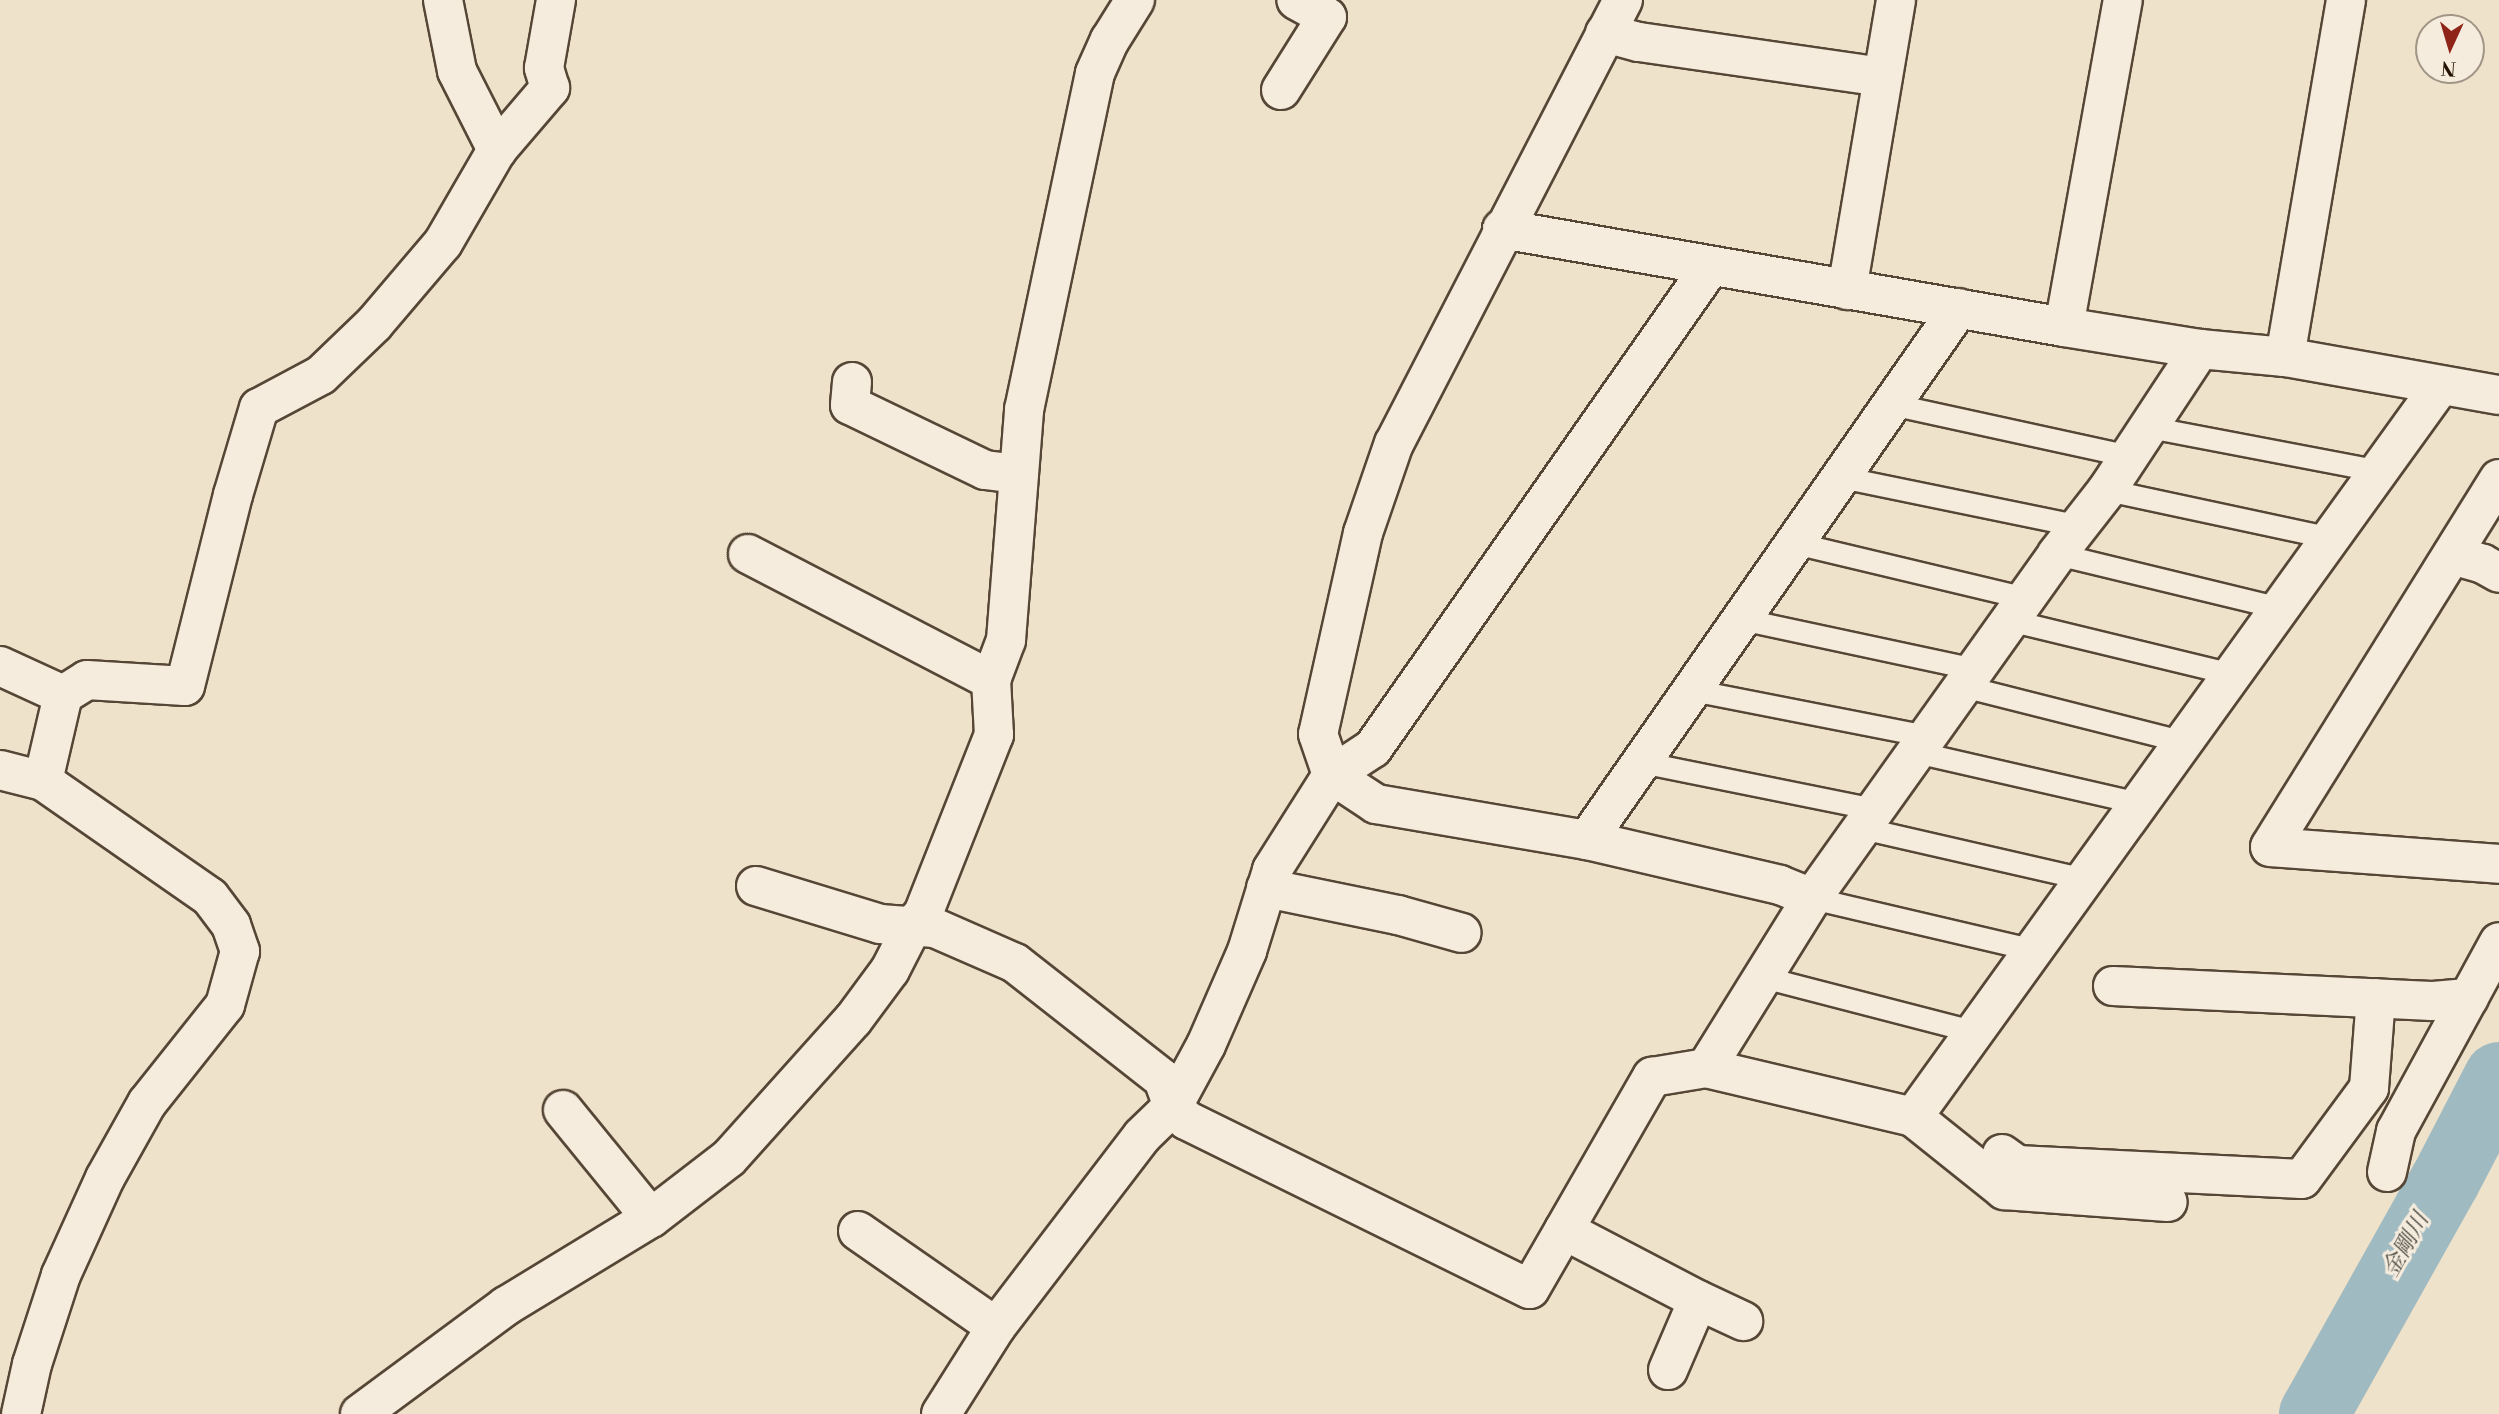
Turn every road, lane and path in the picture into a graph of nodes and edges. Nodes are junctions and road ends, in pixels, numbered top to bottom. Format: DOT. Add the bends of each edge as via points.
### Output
graph roads {
  1 [pos="443,0"];
  2 [pos="556,0"];
  3 [pos="1135,0"];
  4 [pos="1296,0"];
  5 [pos="1623,0"];
  6 [pos="1896,0"];
  7 [pos="2123,0"];
  8 [pos="2346,0"];
  9 [pos="1605,33"];
  10 [pos="1882,77"];
  11 [pos="1281,90"];
  12 [pos="497,150"];
  13 [pos="1502,229"];
  14 [pos="1710,267"];
  15 [pos="1847,290"];
  16 [pos="1959,308"];
  17 [pos="2064,327"];
  18 [pos="2200,349"];
  19 [pos="2285,357"];
  20 [pos="852,382"];
  21 [pos="2440,386"];
  22 [pos="2499,395"];
  23 [pos="1891,404"];
  24 [pos="2139,441"];
  25 [pos="2379,471"];
  26 [pos="1019,474"];
  27 [pos="1841,477"];
  28 [pos="2499,479"];
  29 [pos="2107,490"];
  30 [pos="2330,538"];
  31 [pos="2068,540"];
  32 [pos="1795,543"];
  33 [pos="748,554"];
  34 [pos="2452,555"];
  35 [pos="2499,573"];
  36 [pos="2280,608"];
  37 [pos="2017,609"];
  38 [pos="1741,619"];
  39 [pos="0,666"];
  40 [pos="2233,674"];
  41 [pos="1969,678"];
  42 [pos="991,680"];
  43 [pos="1692,690"];
  44 [pos="63,695"];
  45 [pos="2184,742"];
  46 [pos="1921,744"];
  47 [pos="1642,762"];
  48 [pos="0,770"];
  49 [pos="1332,775"];
  50 [pos="43,781"];
  51 [pos="2139,803"];
  52 [pos="1868,818"];
  53 [pos="1587,840"];
  54 [pos="2499,864"];
  55 [pos="2085,879"];
  56 [pos="756,886"];
  57 [pos="1266,888"];
  58 [pos="1812,898"];
  59 [pos="913,925"];
  60 [pos="1462,933"];
  61 [pos="2499,942"];
  62 [pos="2034,950"];
  63 [pos="1763,977"];
  64 [pos="2113,986"];
  65 [pos="2376,998"];
  66 [pos="2469,998"];
  67 [pos="1975,1032"];
  68 [pos="1706,1068"];
  69 [pos="1173,1106"];
  70 [pos="563,1110"];
  71 [pos="1913,1117"];
  72 [pos="2002,1154"];
  73 [pos="2387,1172"];
  74 [pos="2168,1202"];
  75 [pos="651,1218"];
  76 [pos="1564,1230"];
  77 [pos="858,1231"];
  78 [pos="1698,1300"];
  79 [pos="1743,1321"];
  80 [pos="996,1327"];
  81 [pos="1668,1370"];
  82 [pos="21,1414"];
  83 [pos="360,1414"];
  84 [pos="942,1414"];
  1 -- 12 [label="street" via="457,71"];
  2 -- 12 [label="street" via="544,68 550,88"];
  3 -- 26 [label="street" via="1095,74 1024,410"];
  4 -- 11 [label="street" via="1327,17"];
  5 -- 9 [label="street"];
  6 -- 10 [label="street"];
  7 -- 17 [label="street"];
  8 -- 19 [label="street"];
  9 -- 10 [label="street" via="1639,42"];
  9 -- 13 [label="street"];
  10 -- 15 [label="street"];
  12 -- 44 [label="street" via="443,243 374,324 321,375 259,408 185,686 87,680"];
  13 -- 14 [label="street"];
  13 -- 49 [label="street" via="1394,443 1363,533 1318,734"];
  14 -- 15 [label="street"];
  14 -- 49 [label="street" via="1373,748"];
  15 -- 16 [label="street"];
  16 -- 17 [label="street"];
  16 -- 23 [label="street"];
  17 -- 18 [label="street"];
  18 -- 19 [label="street"];
  18 -- 24 [label="street"];
  19 -- 21 [label="street"];
  20 -- 26 [label="street" via="850,405 985,470"];
  21 -- 22 [label="street"];
  21 -- 25 [label="street"];
  23 -- 24 [label="lane"];
  23 -- 27 [label="street"];
  24 -- 25 [label="lane"];
  24 -- 29 [label="street"];
  25 -- 30 [label="street"];
  26 -- 42 [label="street" via="1006,640"];
  27 -- 31 [label="lane"];
  27 -- 32 [label="street"];
  28 -- 34 [label="street"];
  29 -- 30 [label="lane"];
  29 -- 31 [label="street"];
  30 -- 36 [label="street"];
  31 -- 36 [label="lane"];
  31 -- 37 [label="street"];
  32 -- 37 [label="lane"];
  32 -- 38 [label="street"];
  33 -- 42 [label="street"];
  34 -- 35 [label="street"];
  34 -- 54 [label="street" via="2270,847"];
  36 -- 40 [label="street"];
  37 -- 40 [label="lane"];
  37 -- 41 [label="street"];
  38 -- 41 [label="lane"];
  38 -- 43 [label="street"];
  39 -- 44 [label="street"];
  40 -- 45 [label="street"];
  41 -- 45 [label="lane"];
  41 -- 46 [label="street"];
  42 -- 59 [label="street" via="994,735 923,914"];
  43 -- 46 [label="lane"];
  43 -- 47 [label="street"];
  44 -- 50 [label="street"];
  45 -- 51 [label="street"];
  46 -- 51 [label="lane"];
  46 -- 52 [label="street"];
  47 -- 52 [label="lane"];
  47 -- 53 [label="street"];
  48 -- 50 [label="street"];
  49 -- 53 [label="street" via="1376,804"];
  49 -- 57 [label="street" via="1272,870"];
  50 -- 82 [label="street" via="211,897 231,925 240,951 225,1005 147,1103 105,1178 61,1275"];
  51 -- 55 [label="street"];
  52 -- 55 [label="lane"];
  52 -- 58 [label="street"];
  53 -- 58 [label="street" via="1780,885"];
  55 -- 62 [label="street"];
  56 -- 59 [label="street" via="880,924"];
  57 -- 60 [label="street"];
  57 -- 69 [label="street" via="1247,951"];
  58 -- 62 [label="lane"];
  58 -- 63 [label="street"];
  59 -- 69 [label="street" via="935,928 1015,962 1163,1079"];
  59 -- 75 [label="street" via="890,970 853,1020 729,1157"];
  61 -- 66 [label="street"];
  62 -- 67 [label="street"];
  63 -- 67 [label="lane"];
  63 -- 68 [label="street"];
  64 -- 65 [label="street"];
  65 -- 66 [label="street"];
  65 -- 72 [label="street" via="2369,1088 2302,1179 2017,1165"];
  66 -- 73 [label="street" via="2396,1131"];
  67 -- 71 [label="street"];
  68 -- 71 [label="street"];
  68 -- 76 [label="street" via="1652,1077"];
  69 -- 76 [label="street" via="1186,1119 1269,1162 1530,1289"];
  69 -- 80 [label="street" via="1142,1136"];
  70 -- 75 [label="street"];
  71 -- 74 [label="street" via="2004,1191"];
  75 -- 83 [label="street" via="506,1306"];
  76 -- 78 [label="street"];
  77 -- 80 [label="street"];
  78 -- 79 [label="street"];
  78 -- 81 [label="street"];
  80 -- 84 [label="street"];
}
